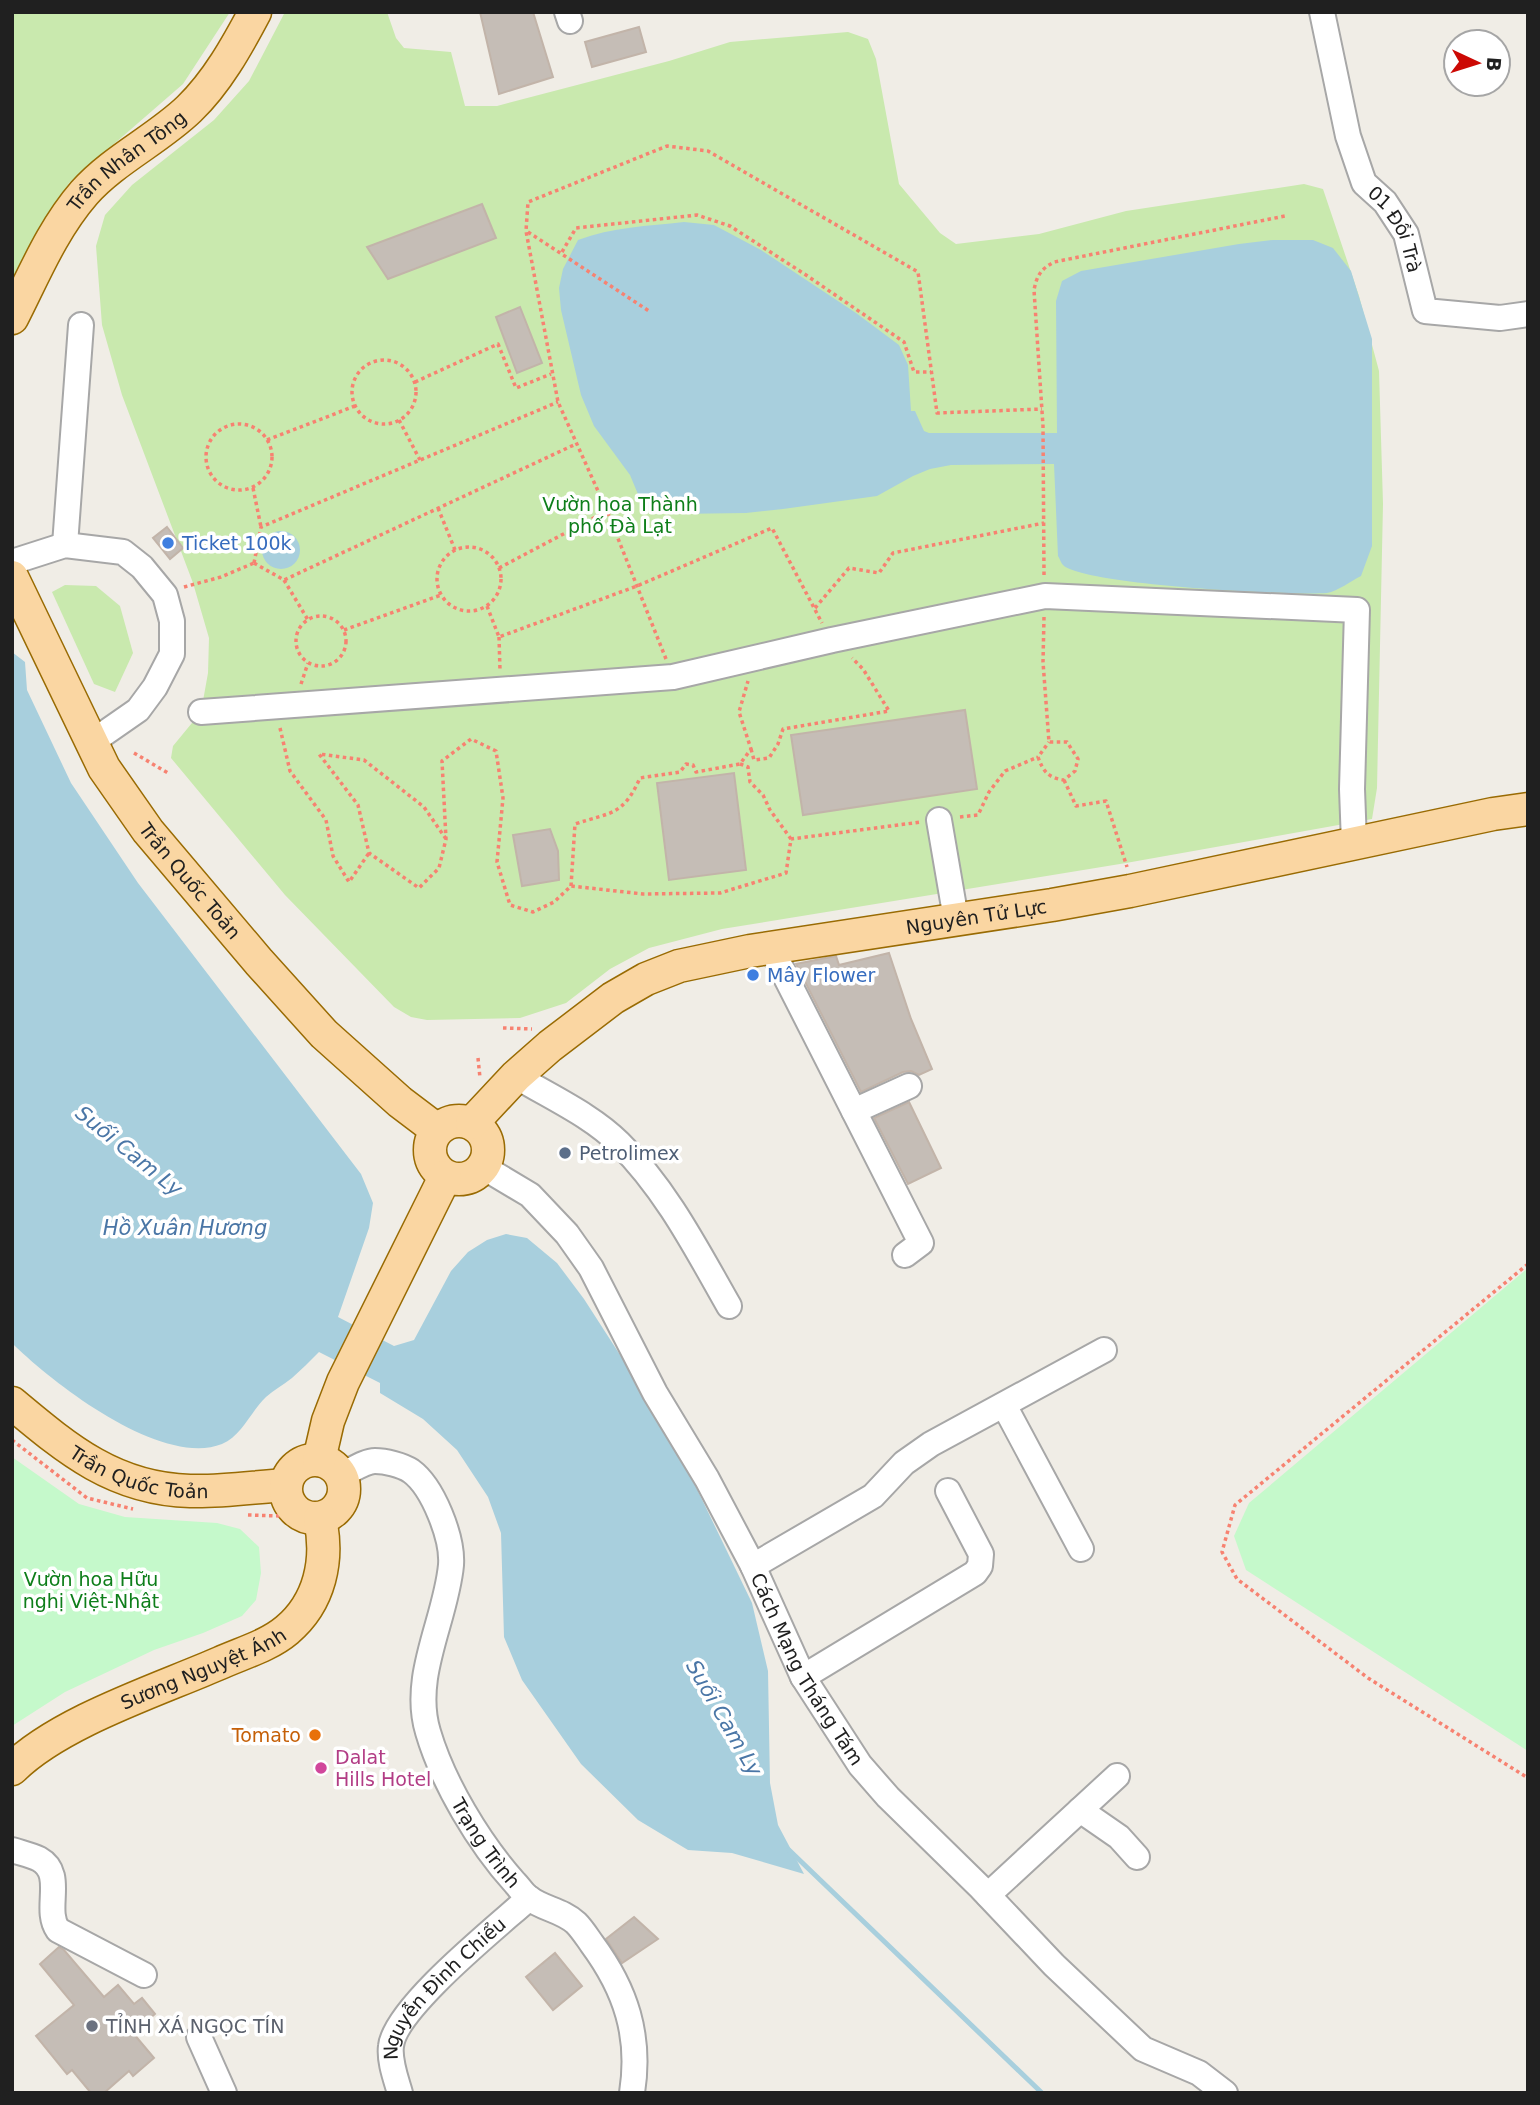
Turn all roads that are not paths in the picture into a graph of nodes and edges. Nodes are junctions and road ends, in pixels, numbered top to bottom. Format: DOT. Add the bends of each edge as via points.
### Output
graph roads {
  1 [pos="256,12"];
  2 [pos="1322,12"];
  3 [pos="1528,314"];
  4 [pos="12,318"];
  5 [pos="81,325"];
  6 [pos="65,545"];
  7 [pos="12,562"];
  8 [pos="12,577"];
  9 [pos="201,712"];
  10 [pos="92,742"];
  11 [pos="1528,808"];
  12 [pos="939,820"];
  13 [pos="1354,843"];
  14 [pos="956,919"];
  15 [pos="771,948"];
  16 [pos="516,1076"];
  17 [pos="909,1086"];
  18 [pos="854,1111"];
  19 [pos="472,1123"];
  20 [pos="438,1130"];
  21 [pos="483,1167"];
  22 [pos="445,1177"];
  23 [pos="905,1255"];
  24 [pos="729,1306"];
  25 [pos="1104,1350"];
  26 [pos="12,1403"];
  27 [pos="1004,1405"];
  28 [pos="330,1467"];
  29 [pos="286,1485"];
  30 [pos="948,1491"];
  31 [pos="320,1519"];
  32 [pos="1081,1549"];
  33 [pos="753,1566"];
  34 [pos="803,1678"];
  35 [pos="12,1769"];
  36 [pos="1117,1776"];
  37 [pos="1080,1810"];
  38 [pos="12,1850"];
  39 [pos="1138,1857"];
  40 [pos="988,1895"];
  41 [pos="529,1898"];
  42 [pos="144,1975"];
  43 [pos="199,2037"];
  44 [pos="224,2093"];
  45 [pos="400,2093"];
  46 [pos="632,2093"];
  47 [pos="1225,2093"];
  1 -- 4 [label="main road, Trần Nhân Tông" via="208,88 188,110 86,191 47,248"];
  2 -- 3 [label="street, 01 Đồi Trà" via="1348,136 1364,183 1385,202 1406,234 1425,311 1500,318"];
  5 -- 6 [label="street"];
  6 -- 7 [label="street"];
  6 -- 10 [label="street" via="123,552 165,595 173,621 172,654 138,710"];
  8 -- 10 [label="main road, Trần Quốc Toản"];
  9 -- 13 [label="street" via="673,677 1045,596 1356,610"];
  10 -- 20 [label="main road, Trần Quốc Toản" via="111,779 141,820 259,962 324,1034"];
  11 -- 13 [label="main road, Nguyên Tử Lực"];
  12 -- 14 [label="street"];
  13 -- 14 [label="main road, Nguyên Tử Lực" via="1130,891"];
  14 -- 15 [label="main road, Nguyên Tử Lực"];
  15 -- 16 [label="main road, Nguyên Tử Lực" via="679,966 646,979 612,998"];
  15 -- 18 [label="street"];
  16 -- 19 [label="main road, Nguyên Tử Lực"];
  16 -- 24 [label="street" via="618,1142 663,1195"];
  17 -- 18 [label="street"];
  18 -- 23 [label="street" via="921,1243"];
  19 -- 20 [label="main road" via="454,1121"];
  19 -- 21 [label="main road" via="488,1143"];
  20 -- 22 [label="main road" via="430,1155"];
  21 -- 22 [label="main road" via="463,1180"];
  21 -- 33 [label="street, Cách Mạng Tháng Tám" via="530,1195 591,1268"];
  22 -- 28 [label="main road" via="343,1382 328,1421"];
  25 -- 27 [label="street"];
  26 -- 29 [label="main road, Trần Quốc Toản" via="74,1453 128,1481 192,1491"];
  27 -- 32 [label="street"];
  27 -- 33 [label="street" via="931,1444 904,1463 873,1496"];
  28 -- 29 [label="main road" via="301,1463"];
  28 -- 31 [label="main road" via="345,1490 334,1512"];
  28 -- 41 [label="street, Trạng Trình" via="373,1461 410,1469 423,1483 447,1531 451,1567 424,1690 427,1731 456,1800 496,1863"];
  29 -- 31 [label="main road" via="294,1510"];
  30 -- 34 [label="street" via="981,1553 975,1573"];
  31 -- 35 [label="main road, Sương Nguyệt Ánh" via="324,1548 320,1578 308,1606 286,1630 258,1647 95,1716 37,1746"];
  33 -- 34 [label="street, Cách Mạng Tháng Tám"];
  34 -- 40 [label="street, Cách Mạng Tháng Tám" via="860,1765"];
  36 -- 37 [label="street"];
  37 -- 39 [label="street" via="1119,1837"];
  37 -- 40 [label="street"];
  38 -- 42 [label="street" via="40,1859 50,1869 52,1922 58,1930"];
  40 -- 47 [label="street, Cách Mạng Tháng Tám" via="1143,2049 1199,2073"];
  41 -- 45 [label="street, Nguyễn Đình Chiểu" via="432,1986 401,2021 391,2045"];
  41 -- 46 [label="street, Trạng Trình" via="576,1923 617,1983 633,2029"];
  43 -- 44 [label="street"];
}
